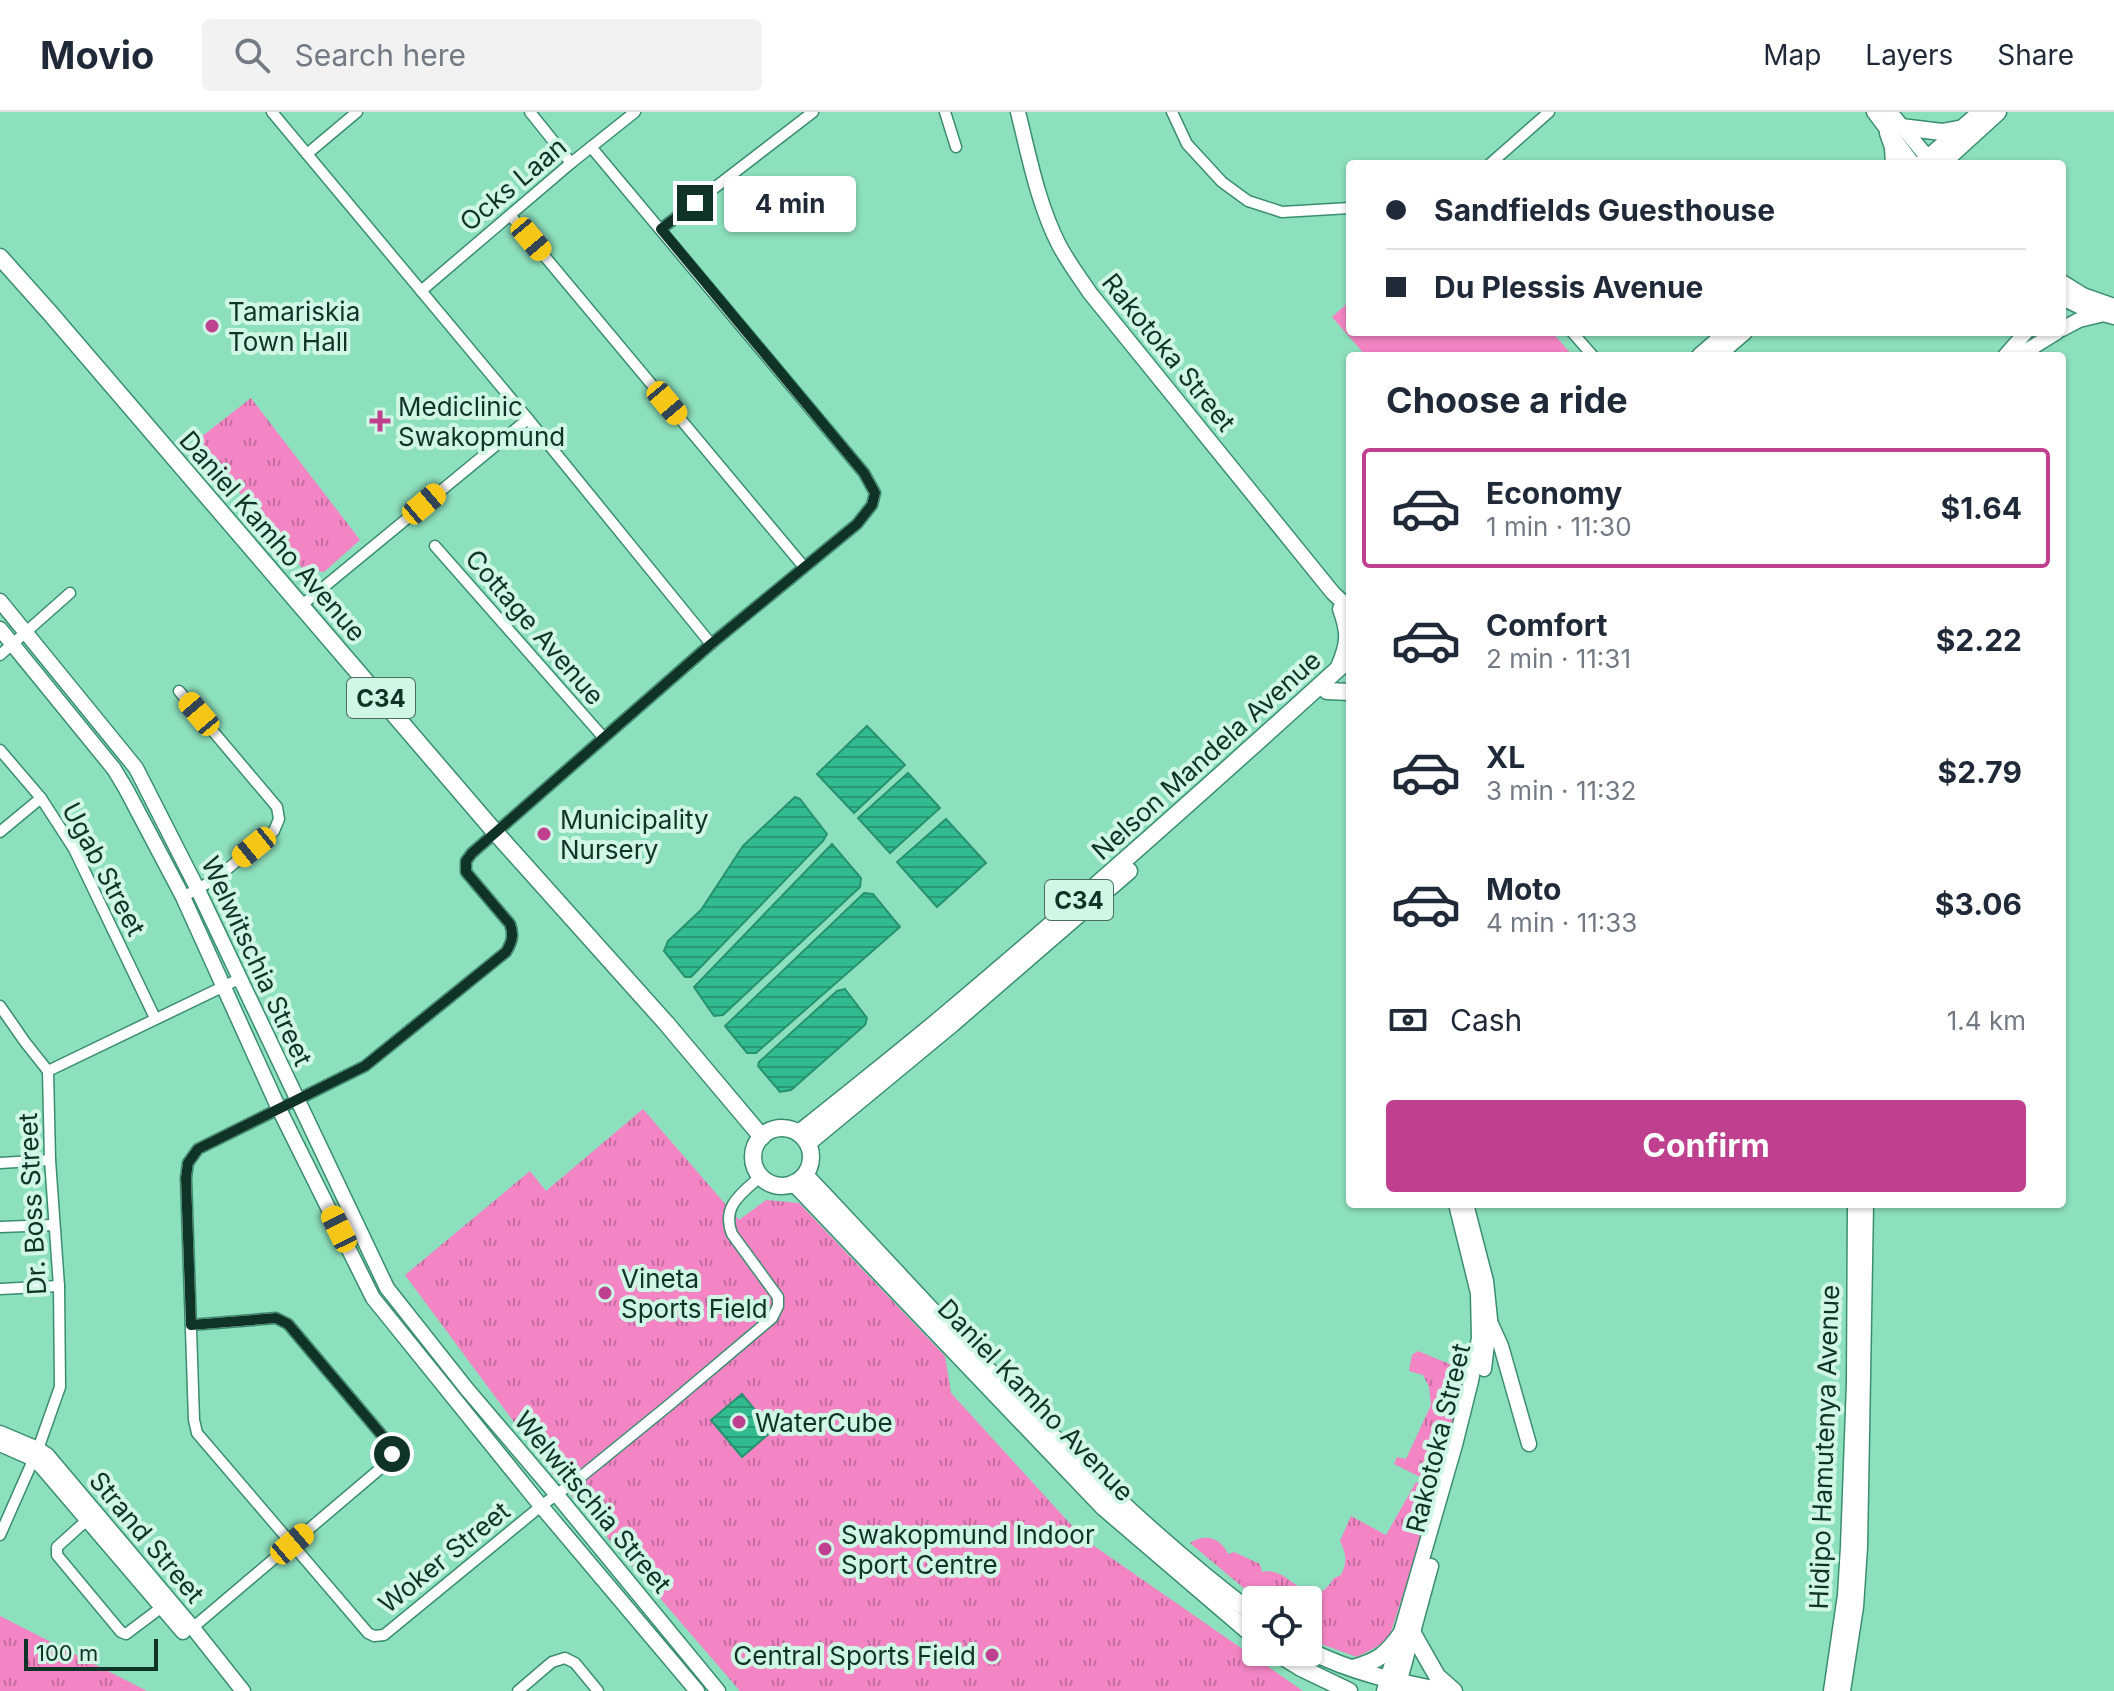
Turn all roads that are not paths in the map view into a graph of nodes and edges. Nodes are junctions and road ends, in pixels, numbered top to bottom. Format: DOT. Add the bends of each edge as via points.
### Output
graph roads {
  1 [pos="272,112"];
  2 [pos="357,112"];
  3 [pos="530,112"];
  4 [pos="813,112"];
  5 [pos="945,112"];
  6 [pos="1018,112"];
  7 [pos="1172,112"];
  8 [pos="1549,112"];
  9 [pos="1874,112"];
  10 [pos="1890,112"];
  11 [pos="1981,112"];
  12 [pos="1998,112"];
  13 [pos="630,113"];
  14 [pos="1895,130"];
  15 [pos="1966,132"];
  16 [pos="591,147"];
  17 [pos="956,147"];
  18 [pos="307,154"];
  19 [pos="1495,160"];
  20 [pos="1894,160"];
  21 [pos="1924,160"];
  22 [pos="1931,160"];
  23 [pos="1961,160"];
  24 [pos="571,163"];
  25 [pos="1346,208"];
  26 [pos="511,216"];
  27 [pos="661,229"];
  28 [pos="0,257"];
  29 [pos="421,291"];
  30 [pos="2066,295"];
  31 [pos="2066,296"];
  32 [pos="2114,306"];
  33 [pos="2107,316"];
  34 [pos="2066,327"];
  35 [pos="1576,336"];
  36 [pos="1722,336"];
  37 [pos="1739,336"];
  38 [pos="2033,336"];
  39 [pos="2047,336"];
  40 [pos="2015,349"];
  41 [pos="1590,352"];
  42 [pos="1704,352"];
  43 [pos="1721,352"];
  44 [pos="528,419"];
  45 [pos="435,546"];
  46 [pos="804,567"];
  47 [pos="70,593"];
  48 [pos="0,601"];
  49 [pos="302,605"];
  50 [pos="1346,610"];
  51 [pos="0,629"];
  52 [pos="26,632"];
  53 [pos="13,643"];
  54 [pos="711,644"];
  55 [pos="0,655"];
  56 [pos="1346,666"];
  57 [pos="179,691"];
  58 [pos="1327,691"];
  59 [pos="1346,692"];
  60 [pos="603,737"];
  61 [pos="0,750"];
  62 [pos="41,798"];
  63 [pos="0,832"];
  64 [pos="495,832"];
  65 [pos="197,888"];
  66 [pos="183,897"];
  67 [pos="239,979"];
  68 [pos="224,987"];
  69 [pos="0,1006"];
  70 [pos="155,1018"];
  71 [pos="48,1071"];
  72 [pos="296,1101"];
  73 [pos="279,1109"];
  74 [pos="762,1137"];
  75 [pos="803,1138"];
  76 [pos="50,1160"];
  77 [pos="0,1163"];
  78 [pos="761,1176"];
  79 [pos="800,1179"];
  80 [pos="1457,1208"];
  81 [pos="1467,1208"];
  82 [pos="1855,1208"];
  83 [pos="1866,1208"];
  84 [pos="54,1225"];
  85 [pos="0,1227"];
  86 [pos="59,1286"];
  87 [pos="0,1289"];
  88 [pos="1490,1319"];
  89 [pos="191,1325"];
  90 [pos="0,1433"];
  91 [pos="0,1444"];
  92 [pos="1529,1444"];
  93 [pos="36,1454"];
  94 [pos="557,1495"];
  95 [pos="541,1506"];
  96 [pos="87,1520"];
  97 [pos="0,1535"];
  98 [pos="292,1544"];
  99 [pos="1242,1605"];
  100 [pos="162,1607"];
  101 [pos="1242,1626"];
  102 [pos="189,1631"];
  103 [pos="1407,1633"];
  104 [pos="1322,1656"];
  105 [pos="1298,1666"];
  106 [pos="1301,1668"];
  107 [pos="1351,1668"];
  108 [pos="1392,1686"];
  109 [pos="231,1691"];
  110 [pos="243,1691"];
  111 [pos="518,1691"];
  112 [pos="598,1691"];
  113 [pos="697,1691"];
  114 [pos="718,1691"];
  115 [pos="1329,1691"];
  116 [pos="1349,1691"];
  117 [pos="1444,1691"];
  118 [pos="1454,1691"];
  119 [pos="1831,1691"];
  120 [pos="1843,1691"];
  1 -- 18 [label="street"];
  2 -- 18 [label="street"];
  3 -- 24 [label="street"];
  4 -- 27 [label="street"];
  5 -- 17 [label="street"];
  6 -- 50 [label="street, Rakotoka Street" via="1049,223 1072,267"];
  7 -- 25 [label="street" via="1187,144 1248,201 1282,212"];
  8 -- 19 [label="street"];
  9 -- 14 [label="street"];
  10 -- 14 [label="street"];
  11 -- 15 [label="main road"];
  12 -- 15 [label="main road"];
  13 -- 16 [label="street, Ocks Laan"];
  14 -- 15 [label="main road"];
  14 -- 20 [label="main road"];
  14 -- 21 [label="street"];
  15 -- 22 [label="main road"];
  15 -- 23 [label="main road"];
  16 -- 24 [label="street, Ocks Laan"];
  16 -- 27 [label="street"];
  18 -- 29 [label="street"];
  24 -- 26 [label="street, Ocks Laan"];
  26 -- 29 [label="street, Ocks Laan"];
  26 -- 46 [label="street"];
  27 -- 46 [label="street" via="864,473 875,493 857,524"];
  28 -- 49 [label="main road, Daniel Kamho Avenue / C34"];
  29 -- 44 [label="street"];
  30 -- 32 [label="street"];
  31 -- 33 [label="street"];
  33 -- 34 [label="street"];
  35 -- 41 [label="street"];
  36 -- 42 [label="main road"];
  37 -- 43 [label="main road"];
  38 -- 40 [label="street"];
  39 -- 40 [label="street"];
  44 -- 49 [label="street"];
  44 -- 54 [label="street"];
  45 -- 60 [label="street, Cottage Avenue"];
  46 -- 54 [label="street"];
  47 -- 52 [label="street"];
  48 -- 52 [label="street, Welwitschia Street"];
  49 -- 64 [label="main road, Daniel Kamho Avenue / C34"];
  51 -- 53 [label="street, Welwitschia Street"];
  52 -- 53 [label="street"];
  52 -- 65 [label="street, Welwitschia Street" via="136,768"];
  53 -- 55 [label="street"];
  53 -- 66 [label="street, Welwitschia Street" via="121,779"];
  54 -- 60 [label="street"];
  56 -- 58 [label="main road, Nelson Mandela Avenue / C34"];
  56 -- 75 [label="main road, Nelson Mandela Avenue / C34"];
  57 -- 65 [label="street" via="277,807 279,819 274,831"];
  58 -- 59 [label="main road"];
  58 -- 75 [label="main road, Nelson Mandela Avenue / C34" via="1087,909 952,1024"];
  60 -- 64 [label="street"];
  61 -- 62 [label="street, Ugab Street"];
  62 -- 63 [label="street"];
  62 -- 70 [label="street, Ugab Street" via="74,849"];
  64 -- 72 [label="street, Woker Street" via="465,867 510,924 513,933 506,952 365,1066"];
  64 -- 74 [label="main road, Daniel Kamho Avenue / C34"];
  65 -- 66 [label="street"];
  65 -- 67 [label="street, Welwitschia Street"];
  66 -- 68 [label="street, Welwitschia Street"];
  67 -- 68 [label="street"];
  67 -- 72 [label="street, Welwitschia Street"];
  68 -- 70 [label="street"];
  68 -- 73 [label="street, Welwitschia Street"];
  69 -- 71 [label="street"];
  70 -- 71 [label="street"];
  71 -- 76 [label="street, Dr. Boss Street"];
  72 -- 73 [label="street, Woker Street"];
  72 -- 94 [label="street, Welwitschia Street" via="387,1288"];
  73 -- 89 [label="street, Woker Street" via="198,1149 188,1163"];
  73 -- 95 [label="street, Welwitschia Street" via="373,1298"];
  74 -- 75 [label="main road" via="780,1128"];
  74 -- 78 [label="main road" via="754,1157"];
  75 -- 79 [label="main road" via="811,1159"];
  76 -- 77 [label="street"];
  76 -- 84 [label="street, Dr. Boss Street"];
  78 -- 79 [label="main road" via="778,1185"];
  78 -- 94 [label="street, Woker Street" via="736,1199 728,1224 778,1297 772,1318"];
  79 -- 99 [label="main road, Daniel Kamho Avenue" via="1080,1464 1144,1525"];
  79 -- 101 [label="main road, Daniel Kamho Avenue" via="1103,1507"];
  80 -- 103 [label="street, Rakotoka Street" via="1478,1293 1479,1338"];
  81 -- 88 [label="street, Rakotoka Street"];
  82 -- 119 [label="street, Hidipo Hamutenya Avenue" via="1848,1547"];
  83 -- 120 [label="street, Hidipo Hamutenya Avenue" via="1860,1547"];
  84 -- 85 [label="street"];
  84 -- 86 [label="street, Dr. Boss Street"];
  86 -- 87 [label="street"];
  86 -- 93 [label="street, Dr. Boss Street" via="60,1387"];
  88 -- 92 [label="street"];
  88 -- 103 [label="street, Rakotoka Street" via="1479,1388"];
  89 -- 98 [label="street, Woker Street" via="197,1433"];
  89 -- 98 [label="street" via="276,1318 288,1324 391,1446 388,1462"];
  90 -- 93 [label="street, Strand Street"];
  91 -- 93 [label="street, Strand Street"];
  93 -- 96 [label="street, Strand Street"];
  93 -- 97 [label="street, Dr. Boss Street"];
  93 -- 102 [label="street, Strand Street" via="47,1455"];
  94 -- 95 [label="street, Woker Street"];
  94 -- 114 [label="street, Welwitschia Street"];
  95 -- 98 [label="street, Woker Street" via="384,1635 368,1633"];
  95 -- 113 [label="street, Welwitschia Street"];
  96 -- 100 [label="street, Strand Street"];
  96 -- 100 [label="street" via="57,1547 57,1555 121,1632 126,1634"];
  98 -- 102 [label="street"];
  100 -- 102 [label="street, Strand Street"];
  102 -- 109 [label="street, Strand Street"];
  102 -- 110 [label="street, Strand Street"];
  103 -- 107 [label="main road" via="1379,1659"];
  103 -- 108 [label="street, Rakotoka Street"];
  103 -- 118 [label="main road"];
  104 -- 107 [label="main road"];
  105 -- 106 [label="main road"];
  106 -- 115 [label="main road"];
  106 -- 116 [label="main road"];
  107 -- 108 [label="main road"];
  108 -- 117 [label="main road"];
  111 -- 112 [label="street" via="552,1662 565,1658"];
}
